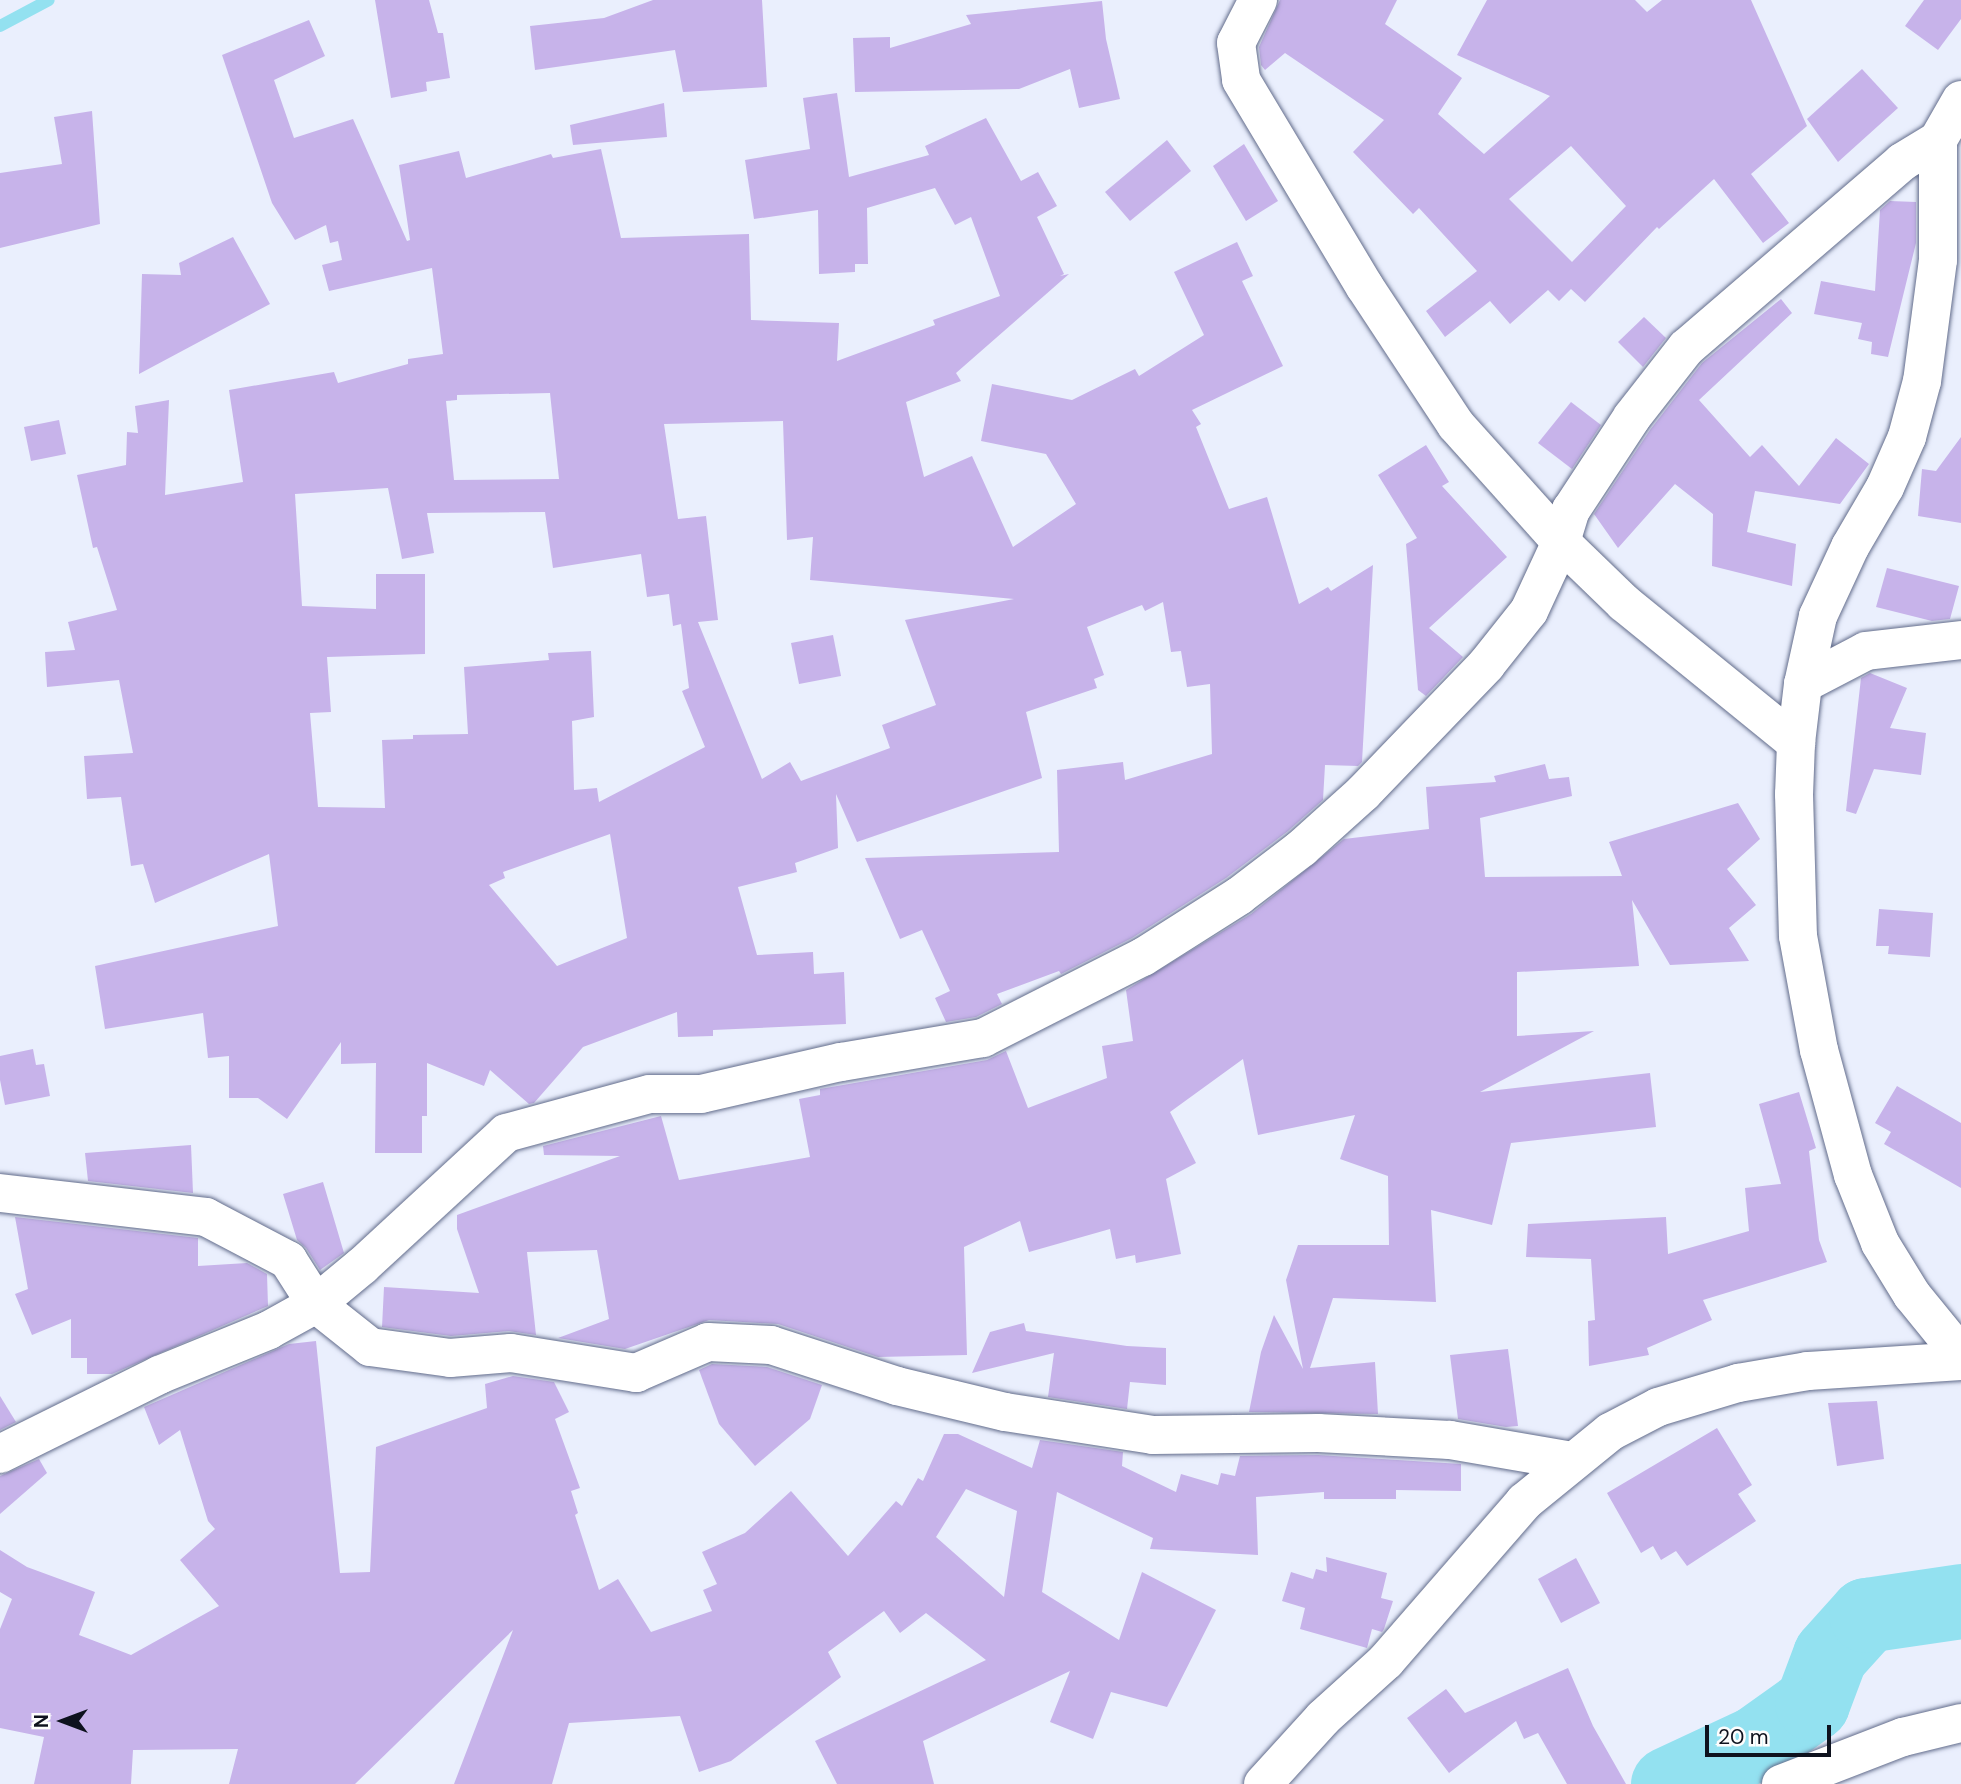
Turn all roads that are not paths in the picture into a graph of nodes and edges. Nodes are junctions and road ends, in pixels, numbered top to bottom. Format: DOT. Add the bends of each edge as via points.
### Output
graph roads {
  1 [pos="1258,0"];
  2 [pos="1961,100"];
  3 [pos="1938,140"];
  4 [pos="1561,542"];
  5 [pos="1961,640"];
  6 [pos="1803,684"];
  7 [pos="1796,743"];
  8 [pos="0,1193"];
  9 [pos="316,1304"];
  10 [pos="1961,1355"];
  11 [pos="1961,1361"];
  12 [pos="0,1454"];
  13 [pos="1573,1461"];
  14 [pos="1961,1723"];
  15 [pos="1262,1784"];
  16 [pos="1781,1784"];
  1 -- 4 [label="street" via="1236,43 1241,80 1365,288 1456,425"];
  2 -- 3 [label="street"];
  3 -- 4 [label="street" via="1902,162 1686,348 1632,417 1571,510"];
  3 -- 6 [label="street" via="1938,260 1922,381 1907,437 1885,487 1818,616"];
  4 -- 7 [label="street" via="1623,603"];
  4 -- 9 [label="street" via="1529,611 1486,665 1363,793 1303,848 1239,896 1143,957 983,1038 841,1062 701,1094 650,1094 506,1133"];
  5 -- 6 [label="street" via="1866,651"];
  6 -- 7 [label="street"];
  7 -- 10 [label="street" via="1798,936 1819,1050 1850,1163 1880,1243 1912,1295"];
  8 -- 9 [label="street" via="206,1217 288,1260"];
  9 -- 12 [label="street"];
  9 -- 13 [label="street" via="370,1347 450,1358 511,1353 636,1373 708,1342 771,1345 897,1385 1005,1412 1153,1435 1318,1433 1450,1440"];
  11 -- 13 [label="street" via="1808,1370 1738,1383 1658,1407 1610,1432"];
  13 -- 15 [label="street" via="1524,1502 1386,1661"];
  14 -- 16 [label="street" via="1903,1737"];
}
